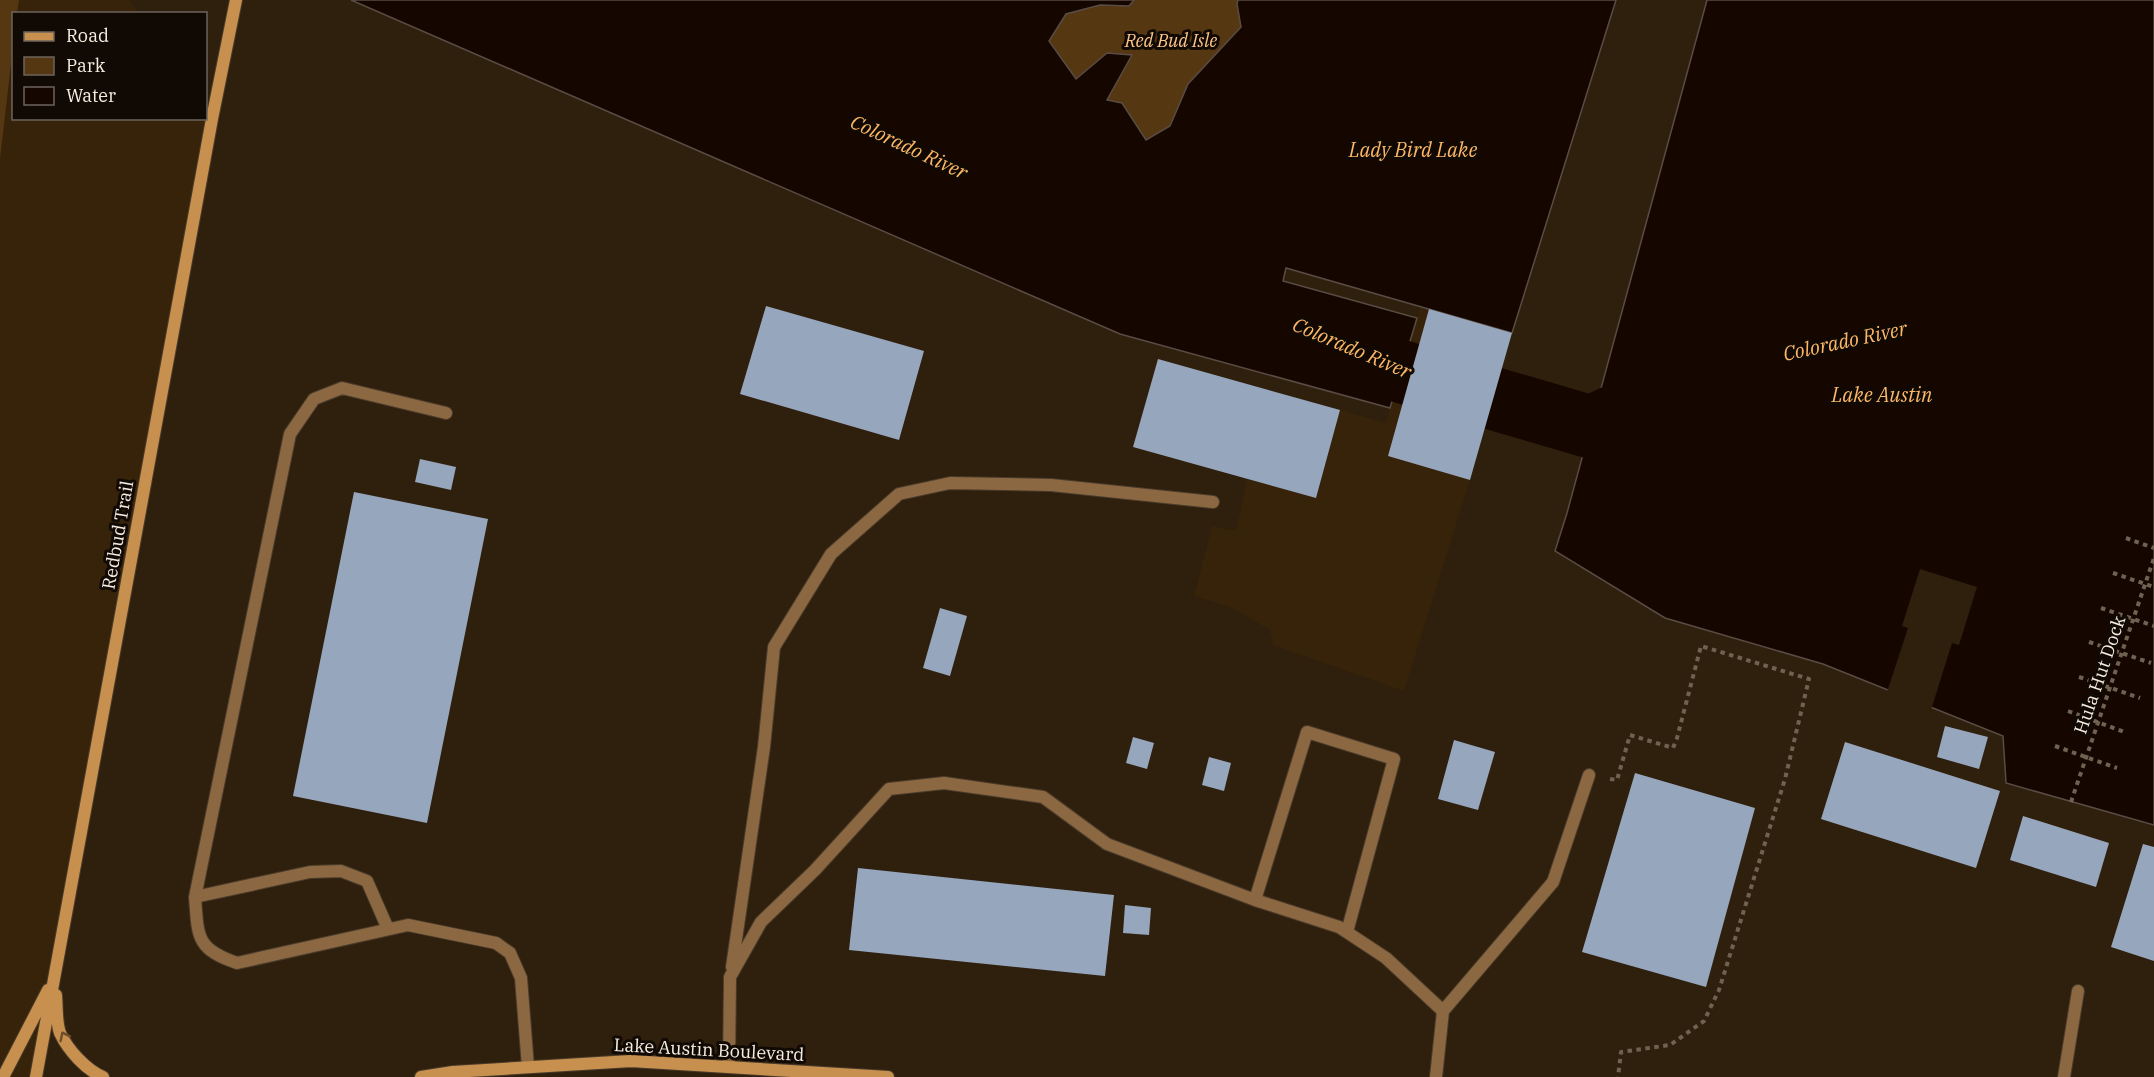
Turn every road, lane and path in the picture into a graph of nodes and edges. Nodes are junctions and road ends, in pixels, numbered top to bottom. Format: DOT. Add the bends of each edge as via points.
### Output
graph roads {
  1 [pos="236,0"];
  2 [pos="446,413"];
  3 [pos="1213,502"];
  4 [pos="2126,538"];
  5 [pos="2154,548"];
  6 [pos="2154,558"];
  7 [pos="2113,573"];
  8 [pos="2154,587"];
  9 [pos="2101,608"];
  10 [pos="2154,626"];
  11 [pos="2089,642"];
  12 [pos="2151,663"];
  13 [pos="2079,677"];
  14 [pos="2140,698"];
  15 [pos="2068,711"];
  16 [pos="2127,733"];
  17 [pos="2055,746"];
  18 [pos="2117,768"];
  19 [pos="1589,775"];
  20 [pos="2071,802"];
  21 [pos="195,897"];
  22 [pos="1255,900"];
  23 [pos="388,929"];
  24 [pos="1347,932"];
  25 [pos="730,977"];
  26 [pos="54,978"];
  27 [pos="2078,991"];
  28 [pos="1443,1011"];
  29 [pos="528,1067"];
  30 [pos="729,1067"];
  31 [pos="3,1077"];
  32 [pos="36,1077"];
  33 [pos="103,1077"];
  34 [pos="421,1077"];
  35 [pos="888,1077"];
  36 [pos="1436,1077"];
  37 [pos="1617,1077"];
  38 [pos="2064,1077"];
  1 -- 26 [label="street, Redbud Trail"];
  2 -- 21 [label="lane" via="342,388 314,399 290,434"];
  3 -- 25 [label="lane" via="1051,485 950,483 899,494 831,554 774,647 764,747"];
  4 -- 5 [label="path"];
  6 -- 20 [label="path, Hula Hut Dock"];
  7 -- 8 [label="path"];
  9 -- 10 [label="path"];
  11 -- 12 [label="path"];
  13 -- 14 [label="path"];
  15 -- 16 [label="path"];
  17 -- 18 [label="path"];
  19 -- 28 [label="lane" via="1553,882"];
  19 -- 37 [label="path" via="1617,780 1630,735 1673,748 1701,646 1809,679 1785,779 1719,990 1704,1021 1670,1045 1621,1052"];
  21 -- 23 [label="lane" via="310,872 340,871 367,881"];
  21 -- 23 [label="lane" via="198,936 216,956 237,963"];
  22 -- 24 [label="lane"];
  22 -- 24 [label="lane" via="1307,732 1394,759"];
  22 -- 25 [label="lane" via="1107,844 1043,797 944,783 889,789 761,922"];
  23 -- 29 [label="lane" via="408,925 442,931 496,943 510,953 521,978"];
  24 -- 28 [label="lane" via="1386,958"];
  25 -- 30 [label="lane"];
  26 -- 31 [label="street"];
  26 -- 32 [label="street, Redbud Trail"];
  33 -- 26 [label="street, one-way" via="72,1052 60,1031"];
  27 -- 38 [label="lane"];
  28 -- 36 [label="lane"];
  29 -- 30 [label="street, Lake Austin Boulevard" via="631,1061"];
  29 -- 34 [label="street, Lake Austin Boulevard"];
  30 -- 35 [label="street, Lake Austin Boulevard"];
}
